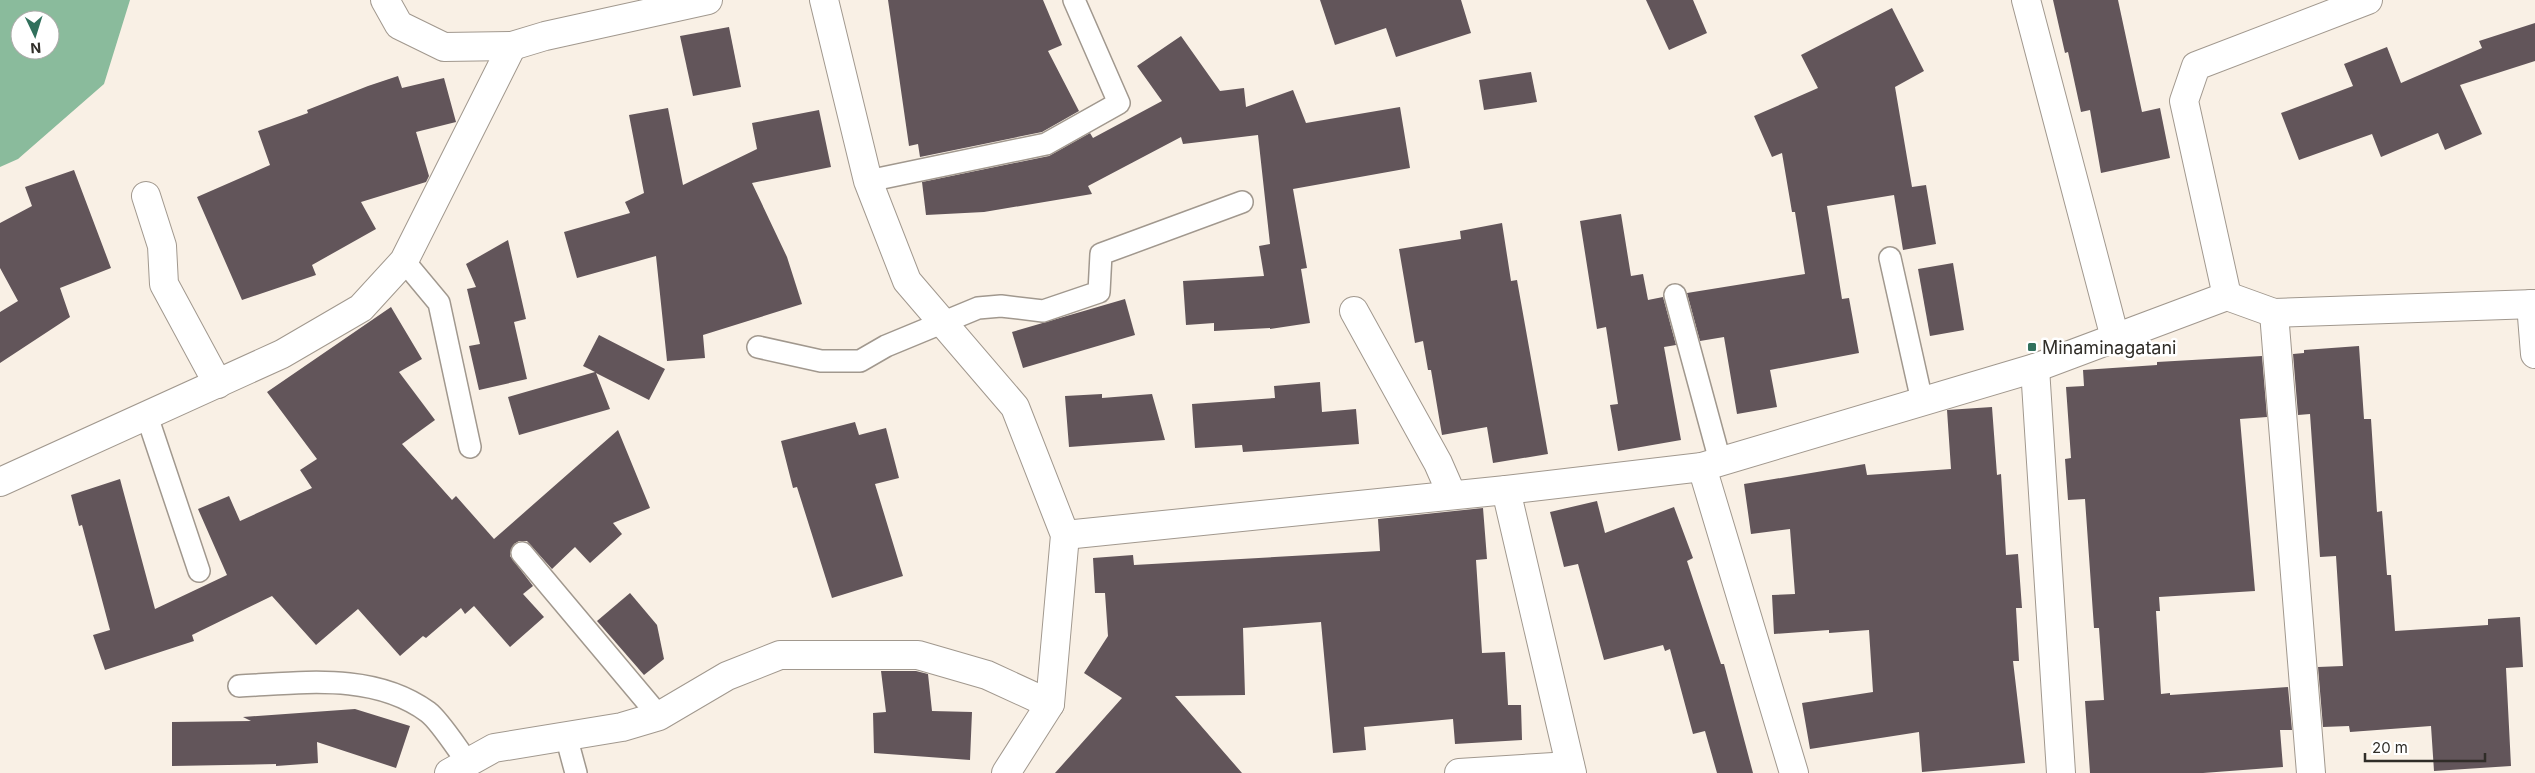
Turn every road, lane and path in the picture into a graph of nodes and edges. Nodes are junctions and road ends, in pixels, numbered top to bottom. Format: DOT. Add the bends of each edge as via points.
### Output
graph roads {
  1 [pos="385,0"];
  2 [pos="708,0"];
  3 [pos="824,0"];
  4 [pos="1074,0"];
  5 [pos="2026,0"];
  6 [pos="2368,0"];
  7 [pos="512,46"];
  8 [pos="868,181"];
  9 [pos="146,196"];
  10 [pos="1242,202"];
  11 [pos="1890,258"];
  12 [pos="404,261"];
  13 [pos="1675,295"];
  14 [pos="2227,296"];
  15 [pos="2533,304"];
  16 [pos="1354,311"];
  17 [pos="2274,313"];
  18 [pos="942,322"];
  19 [pos="2115,338"];
  20 [pos="758,347"];
  21 [pos="2535,354"];
  22 [pos="2035,368"];
  23 [pos="218,384"];
  24 [pos="1922,402"];
  25 [pos="147,416"];
  26 [pos="470,447"];
  27 [pos="1711,464"];
  28 [pos="0,482"];
  29 [pos="1506,490"];
  30 [pos="1452,496"];
  31 [pos="1065,535"];
  32 [pos="522,552"];
  33 [pos="199,571"];
  34 [pos="239,686"];
  35 [pos="1050,704"];
  36 [pos="659,716"];
  37 [pos="566,736"];
  38 [pos="458,768"];
  39 [pos="1571,770"];
  40 [pos="576,773"];
  41 [pos="1006,773"];
  42 [pos="1459,773"];
  43 [pos="1794,773"];
  44 [pos="2061,773"];
  45 [pos="2311,773"];
  1 -- 7 [label="street" via="398,25 444,47"];
  2 -- 7 [label="street"];
  3 -- 8 [label="street"];
  4 -- 8 [label="lane" via="1119,103 1046,144"];
  5 -- 19 [label="street"];
  6 -- 14 [label="street" via="2196,66 2184,101"];
  7 -- 12 [label="street"];
  8 -- 18 [label="street" via="907,281"];
  9 -- 23 [label="street" via="162,246 164,284"];
  10 -- 18 [label="lane" via="1101,254 1098,292 1043,311 1001,306 978,308"];
  11 -- 24 [label="lane"];
  12 -- 23 [label="street" via="361,308 282,354"];
  12 -- 26 [label="lane" via="439,303"];
  13 -- 27 [label="lane"];
  14 -- 17 [label="street"];
  14 -- 19 [label="street"];
  15 -- 17 [label="street"];
  15 -- 21 [label="street"];
  16 -- 30 [label="street" via="1438,463"];
  17 -- 45 [label="street"];
  18 -- 20 [label="lane" via="860,361 821,361"];
  18 -- 31 [label="street" via="1016,407"];
  19 -- 22 [label="street"];
  22 -- 24 [label="street"];
  22 -- 44 [label="street"];
  23 -- 25 [label="street"];
  24 -- 27 [label="street"];
  25 -- 28 [label="street"];
  25 -- 33 [label="lane"];
  27 -- 29 [label="street"];
  27 -- 43 [label="street"];
  29 -- 30 [label="street"];
  29 -- 39 [label="street"];
  30 -- 31 [label="street"];
  31 -- 35 [label="street"];
  32 -- 36 [label="lane"];
  34 -- 38 [label="lane" via="344,682 395,693 429,712"];
  35 -- 36 [label="street" via="987,675 918,655 780,655 727,676"];
  35 -- 41 [label="street"];
  36 -- 37 [label="street" via="622,727"];
  37 -- 38 [label="street" via="494,748"];
  37 -- 40 [label="lane"];
  39 -- 42 [label="street"];
}
